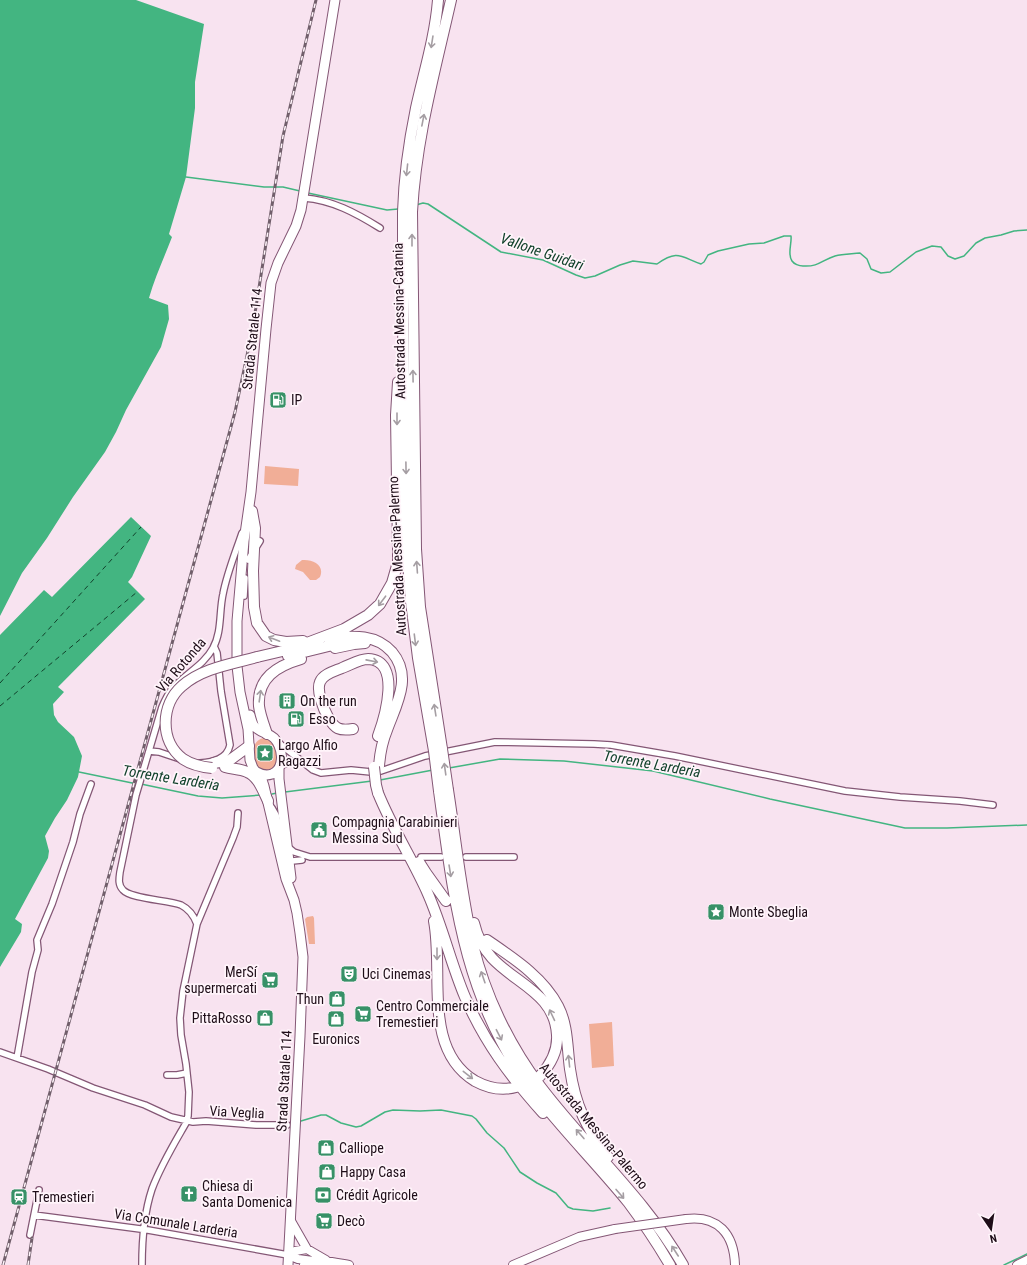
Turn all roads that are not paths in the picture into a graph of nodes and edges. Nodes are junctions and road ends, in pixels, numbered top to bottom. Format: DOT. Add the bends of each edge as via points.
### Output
graph roads {
  1 [pos="335,0"];
  2 [pos="438,0"];
  3 [pos="450,2"];
  4 [pos="304,193"];
  5 [pos="408,200"];
  6 [pos="408,212"];
  7 [pos="380,228"];
  8 [pos="403,324"];
  9 [pos="409,429"];
  10 [pos="250,511"];
  11 [pos="260,541"];
  12 [pos="254,551"];
  13 [pos="233,556"];
  14 [pos="244,560"];
  15 [pos="226,580"];
  16 [pos="249,596"];
  17 [pos="312,640"];
  18 [pos="365,643"];
  19 [pos="214,646"];
  20 [pos="257,660"];
  21 [pos="381,727"];
  22 [pos="353,729"];
  23 [pos="265,733"];
  24 [pos="277,741"];
  25 [pos="249,746"];
  26 [pos="150,751"];
  27 [pos="302,762"];
  28 [pos="213,766"];
  29 [pos="376,766"];
  30 [pos="225,767"];
  31 [pos="279,767"];
  32 [pos="255,770"];
  33 [pos="91,784"];
  34 [pos="381,793"];
  35 [pos="445,793"];
  36 [pos="268,801"];
  37 [pos="993,805"];
  38 [pos="238,813"];
  39 [pos="287,846"];
  40 [pos="408,857"];
  41 [pos="422,857"];
  42 [pos="441,857"];
  43 [pos="466,857"];
  44 [pos="514,857"];
  45 [pos="302,858"];
  46 [pos="286,861"];
  47 [pos="291,876"];
  48 [pos="294,900"];
  49 [pos="431,902"];
  50 [pos="446,902"];
  51 [pos="196,924"];
  52 [pos="487,940"];
  53 [pos="0,1052"];
  54 [pos="17,1058"];
  55 [pos="187,1073"];
  56 [pos="167,1075"];
  57 [pos="540,1076"];
  58 [pos="516,1087"];
  59 [pos="187,1121"];
  60 [pos="287,1125"];
  61 [pos="608,1180"];
  62 [pos="39,1190"];
  63 [pos="642,1206"];
  64 [pos="34,1215"];
  65 [pos="291,1221"];
  66 [pos="144,1230"];
  67 [pos="30,1235"];
  68 [pos="307,1249"];
  69 [pos="288,1254"];
  70 [pos="326,1260"];
  71 [pos="1027,1260"];
  72 [pos="313,1261"];
  73 [pos="142,1265"];
  74 [pos="288,1265"];
  75 [pos="304,1265"];
  76 [pos="349,1265"];
  77 [pos="512,1265"];
  78 [pos="670,1265"];
  79 [pos="683,1265"];
  80 [pos="735,1265"];
  81 [pos="1017,1265"];
  1 -- 4 [label="main road, Strada Statale 114"];
  2 -- 5 [label="highway, one-way" via="411,140"];
  5 -- 3 [label="highway, one-way"];
  4 -- 7 [label="street" via="340,206"];
  4 -- 10 [label="main road, Strada Statale 114" via="298,219 272,283"];
  5 -- 6 [label="highway"];
  6 -- 8 [label="highway, Autostrada Messina-Catania"];
  9 -- 6 [label="highway, Autostrada Messina-Catania, one-way"];
  8 -- 9 [label="highway, Autostrada Messina-Catania"];
  8 -- 17 [label="highway, one-way" via="396,415 398,562 395,576 385,597 375,610 344,629"];
  9 -- 35 [label="highway, Autostrada Messina-Palermo, bridge" via="407,549 411,602 418,658"];
  10 -- 12 [label="highway" via="255,528"];
  10 -- 13 [label="street, Via Rotonda"];
  10 -- 14 [label="main road, Strada Statale 114"];
  11 -- 12 [label="street"];
  11 -- 16 [label="highway"];
  12 -- 14 [label="street"];
  12 -- 16 [label="highway"];
  13 -- 14 [label="street"];
  13 -- 15 [label="street, Via Rotonda"];
  14 -- 15 [label="street" via="235,564"];
  14 -- 16 [label="main road, Strada Statale 114"];
  14 -- 25 [label="main road, Strada Statale 114" via="236,657"];
  15 -- 19 [label="street, Via Rotonda"];
  17 -- 16 [label="highway, one-way" via="286,642 266,636 259,628"];
  16 -- 23 [label="main road, Strada Statale 114" via="242,620 242,674 251,719 255,727"];
  17 -- 20 [label="highway"];
  17 -- 29 [label="highway" via="363,636 384,644 397,660 401,669 401,690"];
  18 -- 20 [label="highway" via="340,643"];
  18 -- 21 [label="highway" via="374,645 382,651 392,664 394,673 393,698"];
  23 -- 18 [label="highway, one-way" via="260,711 260,696 271,673 297,660 341,646"];
  19 -- 26 [label="street, Via Rotonda" via="207,657 176,685 167,697"];
  19 -- 26 [label="street" via="230,741 228,752 218,760 201,763"];
  20 -- 28 [label="highway, bridge" via="217,668 195,677 177,691 167,708 166,728 176,752 194,764"];
  22 -- 21 [label="highway, one-way" via="337,729 326,714 319,688 320,682 331,673 359,661 368,660 377,662 388,676 387,704"];
  21 -- 29 [label="highway" via="375,748"];
  23 -- 24 [label="main road"];
  23 -- 25 [label="main road" via="254,738"];
  24 -- 27 [label="street"];
  24 -- 31 [label="main road" via="281,754"];
  25 -- 28 [label="highway" via="230,760"];
  25 -- 32 [label="main road" via="250,760"];
  26 -- 51 [label="street, Via Rotonda" via="136,795 120,872 120,887 130,894 181,905 193,915"];
  27 -- 31 [label="street" via="289,762"];
  27 -- 37 [label="street" via="318,772 372,772 425,756 495,742 611,745 845,791"];
  28 -- 30 [label="highway"];
  29 -- 34 [label="highway, bridge" via="376,785"];
  30 -- 32 [label="highway" via="239,765"];
  30 -- 36 [label="highway" via="251,774 258,781"];
  31 -- 32 [label="main road" via="268,775"];
  31 -- 39 [label="main road"];
  32 -- 36 [label="main road" via="262,780"];
  33 -- 54 [label="street" via="52,904 37,940 38,950"];
  34 -- 49 [label="highway" via="385,810"];
  34 -- 50 [label="highway" via="426,873"];
  57 -- 35 [label="highway, one-way" via="551,1063 555,1052 557,1036 554,1019 550,1009 539,996 498,963 480,940 471,910 457,817"];
  35 -- 61 [label="highway, Autostrada Messina-Palermo, one-way" via="450,871 460,926 472,972 490,1020 510,1057 532,1089"];
  63 -- 35 [label="highway, Autostrada Messina-Palermo, one-way" via="539,1085 499,1016 473,946"];
  36 -- 46 [label="main road"];
  38 -- 51 [label="street" via="233,838"];
  39 -- 45 [label="street"];
  39 -- 46 [label="main road"];
  40 -- 45 [label="street"];
  41 -- 42 [label="street"];
  43 -- 44 [label="street"];
  45 -- 46 [label="street"];
  45 -- 47 [label="street"];
  46 -- 47 [label="main road"];
  46 -- 48 [label="main road" via="286,879"];
  47 -- 48 [label="main road"];
  48 -- 65 [label="main road, Strada Statale 114" via="303,972"];
  49 -- 58 [label="highway, one-way" via="437,940 438,1011 452,1058 465,1074 478,1083 502,1089"];
  49 -- 61 [label="highway" via="466,998 494,1052 525,1093 585,1161"];
  51 -- 55 [label="street" via="181,1001 181,1035"];
  63 -- 52 [label="highway, one-way" via="633,1187 603,1151 585,1123 573,1087 560,1010 533,975"];
  53 -- 54 [label="street, Via Veglia"];
  54 -- 59 [label="street, Via Veglia"];
  55 -- 56 [label="street"];
  55 -- 59 [label="street"];
  59 -- 60 [label="street, Via Veglia"];
  59 -- 66 [label="street" via="154,1185"];
  61 -- 78 [label="highway, Autostrada Messina-Palermo, one-way" via="641,1220"];
  62 -- 64 [label="street"];
  79 -- 63 [label="highway, Autostrada Messina-Palermo, one-way"];
  64 -- 66 [label="street, Via Comunale Larderia"];
  64 -- 67 [label="street"];
  65 -- 68 [label="street"];
  65 -- 69 [label="main road, Strada Statale 114"];
  66 -- 69 [label="street, Via Comunale Larderia"];
  66 -- 73 [label="street"];
  68 -- 69 [label="street"];
  68 -- 70 [label="street, Via Comunale Larderia"];
  69 -- 72 [label="street, Via Comunale Larderia" via="298,1259"];
  69 -- 74 [label="main road, Strada Statale 114"];
  70 -- 72 [label="street, Via Comunale Larderia"];
  70 -- 76 [label="street, Via Comunale Larderia"];
  71 -- 81 [label="street"];
  72 -- 75 [label="street, Via Comunale Larderia"];
  77 -- 80 [label="street, bridge" via="579,1237 615,1229 696,1218 705,1219 723,1231 733,1246"];
}
